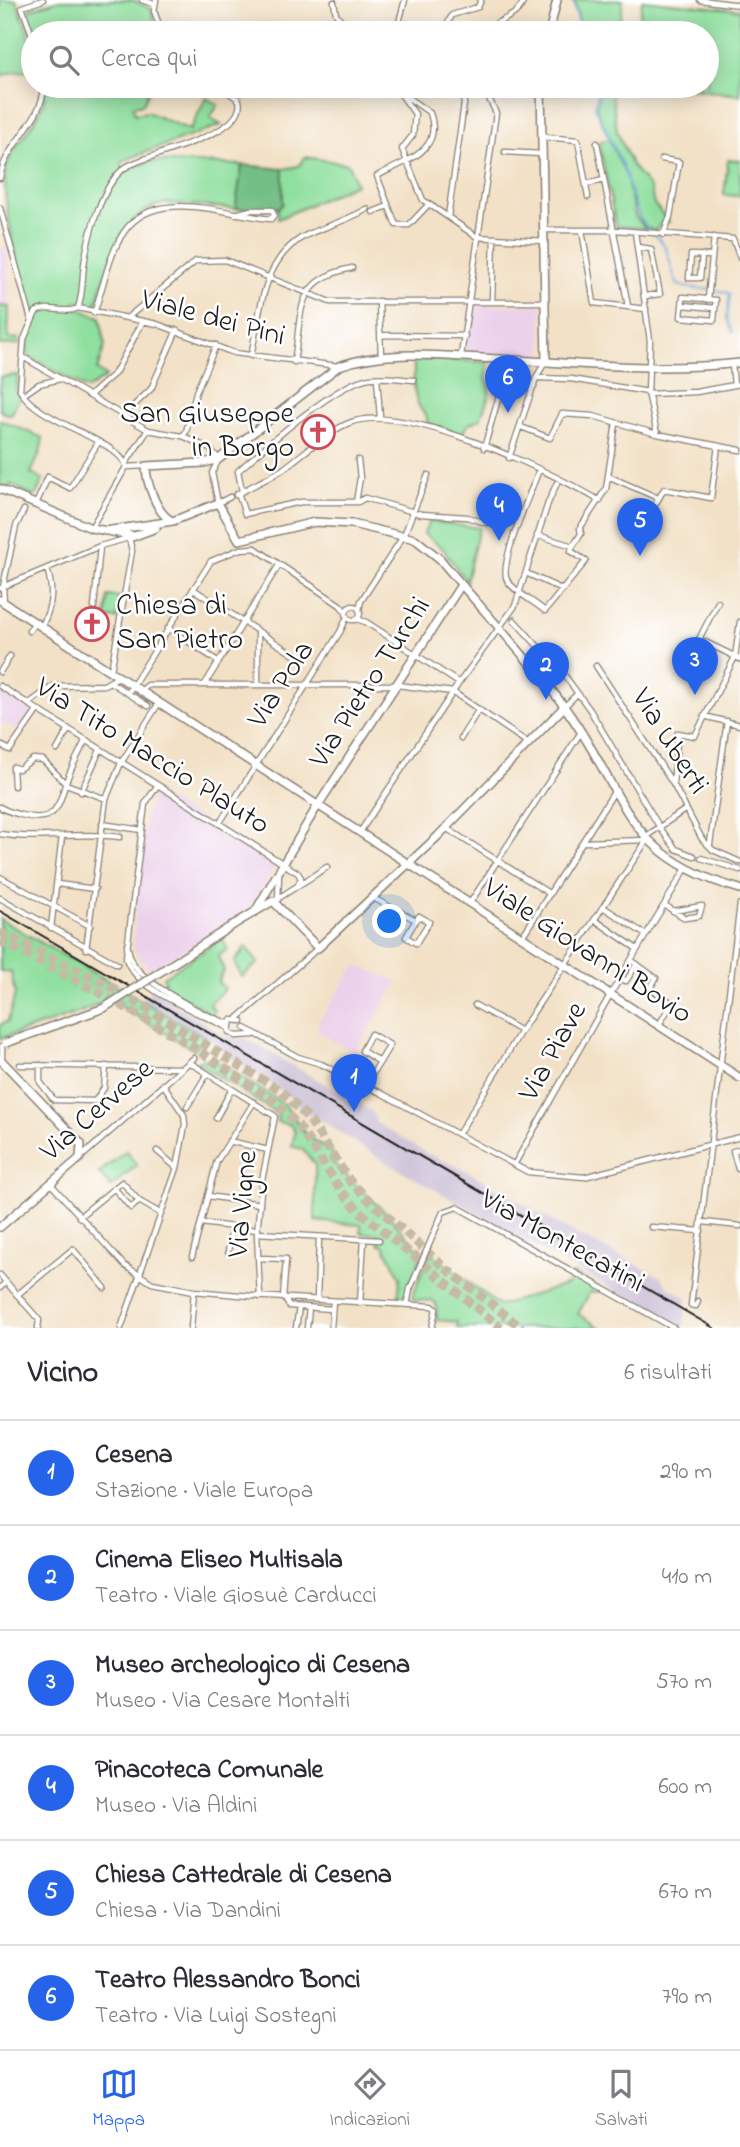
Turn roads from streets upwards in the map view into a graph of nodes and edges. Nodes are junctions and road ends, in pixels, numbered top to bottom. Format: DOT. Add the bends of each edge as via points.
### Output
graph roads {
  1 [pos="43,0"];
  2 [pos="142,0"];
  3 [pos="405,0"];
  4 [pos="481,0"];
  5 [pos="524,0"];
  6 [pos="557,0"];
  7 [pos="700,0"];
  8 [pos="155,2"];
  9 [pos="334,2"];
  10 [pos="740,5"];
  11 [pos="27,21"];
  12 [pos="159,21"];
  13 [pos="341,21"];
  14 [pos="399,21"];
  15 [pos="449,21"];
  16 [pos="501,21"];
  17 [pos="553,21"];
  18 [pos="41,98"];
  19 [pos="236,98"];
  20 [pos="405,98"];
  21 [pos="408,98"];
  22 [pos="463,98"];
  23 [pos="489,98"];
  24 [pos="541,98"];
  25 [pos="541,136"];
  26 [pos="597,143"];
  27 [pos="505,152"];
  28 [pos="541,153"];
  29 [pos="662,159"];
  30 [pos="405,160"];
  31 [pos="0,178"];
  32 [pos="604,180"];
  33 [pos="586,184"];
  34 [pos="588,197"];
  35 [pos="428,205"];
  36 [pos="388,206"];
  37 [pos="0,208"];
  38 [pos="366,209"];
  39 [pos="373,212"];
  40 [pos="235,214"];
  41 [pos="448,217"];
  42 [pos="615,229"];
  43 [pos="545,230"];
  44 [pos="582,230"];
  45 [pos="635,232"];
  46 [pos="663,235"];
  47 [pos="477,237"];
  48 [pos="714,237"];
  49 [pos="494,238"];
  50 [pos="545,241"];
  51 [pos="638,247"];
  52 [pos="702,255"];
  53 [pos="712,256"];
  54 [pos="740,258"];
  55 [pos="352,268"];
  56 [pos="268,275"];
  57 [pos="306,294"];
  58 [pos="645,296"];
  59 [pos="708,298"];
  60 [pos="379,301"];
  61 [pos="492,302"];
  62 [pos="545,302"];
  63 [pos="468,303"];
  64 [pos="682,305"];
  65 [pos="628,306"];
  66 [pos="78,308"];
  67 [pos="647,309"];
  68 [pos="715,309"];
  69 [pos="94,313"];
  70 [pos="127,318"];
  71 [pos="32,320"];
  72 [pos="144,321"];
  73 [pos="177,330"];
  74 [pos="381,335"];
  75 [pos="465,336"];
  76 [pos="216,345"];
  77 [pos="251,356"];
  78 [pos="460,357"];
  79 [pos="23,358"];
  80 [pos="381,358"];
  81 [pos="294,362"];
  82 [pos="546,362"];
  83 [pos="736,363"];
  84 [pos="339,366"];
  85 [pos="649,367"];
  86 [pos="377,378"];
  87 [pos="538,378"];
  88 [pos="60,379"];
  89 [pos="414,380"];
  90 [pos="737,384"];
  91 [pos="534,386"];
  92 [pos="648,393"];
  93 [pos="23,395"];
  94 [pos="90,395"];
  95 [pos="124,415"];
  96 [pos="380,417"];
  97 [pos="616,423"];
  98 [pos="521,427"];
  99 [pos="148,430"];
  100 [pos="657,435"];
  101 [pos="182,436"];
  102 [pos="98,443"];
  103 [pos="718,446"];
  104 [pos="484,448"];
  105 [pos="740,450"];
  106 [pos="509,458"];
  107 [pos="219,459"];
  108 [pos="358,460"];
  109 [pos="204,463"];
  110 [pos="126,465"];
  111 [pos="146,466"];
  112 [pos="539,470"];
  113 [pos="212,473"];
  114 [pos="428,475"];
  115 [pos="608,477"];
  116 [pos="558,481"];
  117 [pos="0,489"];
  118 [pos="237,494"];
  119 [pos="658,498"];
  120 [pos="600,501"];
  121 [pos="356,502"];
  122 [pos="218,503"];
  123 [pos="35,505"];
  124 [pos="24,510"];
  125 [pos="414,510"];
  126 [pos="162,512"];
  127 [pos="173,521"];
  128 [pos="486,523"];
  129 [pos="158,524"];
  130 [pos="91,528"];
  131 [pos="131,528"];
  132 [pos="642,528"];
  133 [pos="105,531"];
  134 [pos="404,535"];
  135 [pos="537,535"];
  136 [pos="129,536"];
  137 [pos="256,537"];
  138 [pos="239,540"];
  139 [pos="100,546"];
  140 [pos="572,546"];
  141 [pos="255,548"];
  142 [pos="240,549"];
  143 [pos="279,565"];
  144 [pos="47,569"];
  145 [pos="526,573"];
  146 [pos="461,585"];
  147 [pos="1,588"];
  148 [pos="193,589"];
  149 [pos="561,589"];
  150 [pos="522,591"];
  151 [pos="2,601"];
  152 [pos="361,601"];
  153 [pos="718,602"];
  154 [pos="340,605"];
  155 [pos="352,606"];
  156 [pos="94,607"];
  157 [pos="360,611"];
  158 [pos="350,617"];
  159 [pos="514,620"];
  160 [pos="366,622"];
  161 [pos="740,622"];
  162 [pos="244,623"];
  163 [pos="38,624"];
  164 [pos="498,627"];
  165 [pos="168,628"];
  166 [pos="29,631"];
  167 [pos="258,632"];
  168 [pos="740,647"];
  169 [pos="418,654"];
  170 [pos="10,656"];
  171 [pos="296,656"];
  172 [pos="738,658"];
  173 [pos="219,662"];
  174 [pos="596,666"];
  175 [pos="0,672"];
  176 [pos="110,672"];
  177 [pos="118,677"];
  178 [pos="110,682"];
  179 [pos="459,683"];
  180 [pos="205,684"];
  181 [pos="258,685"];
  182 [pos="307,685"];
  183 [pos="397,685"];
  184 [pos="0,687"];
  185 [pos="130,689"];
  186 [pos="141,691"];
  187 [pos="453,692"];
  188 [pos="577,694"];
  189 [pos="160,702"];
  190 [pos="27,704"];
  191 [pos="148,706"];
  192 [pos="564,707"];
  193 [pos="479,709"];
  194 [pos="37,710"];
  195 [pos="704,716"];
  196 [pos="727,721"];
  197 [pos="740,725"];
  198 [pos="68,730"];
  199 [pos="581,732"];
  200 [pos="461,738"];
  201 [pos="85,741"];
  202 [pos="529,743"];
  203 [pos="0,745"];
  204 [pos="57,750"];
  205 [pos="100,750"];
  206 [pos="121,763"];
  207 [pos="255,765"];
  208 [pos="19,769"];
  209 [pos="66,784"];
  210 [pos="673,785"];
  211 [pos="157,786"];
  212 [pos="81,792"];
  213 [pos="614,792"];
  214 [pos="106,799"];
  215 [pos="318,806"];
  216 [pos="0,807"];
  217 [pos="686,809"];
  218 [pos="102,824"];
  219 [pos="219,824"];
  220 [pos="446,828"];
  221 [pos="660,828"];
  222 [pos="142,830"];
  223 [pos="360,833"];
  224 [pos="0,834"];
  225 [pos="101,834"];
  226 [pos="62,836"];
  227 [pos="120,837"];
  228 [pos="645,839"];
  229 [pos="585,842"];
  230 [pos="710,844"];
  231 [pos="694,856"];
  232 [pos="701,858"];
  233 [pos="498,860"];
  234 [pos="740,862"];
  235 [pos="282,863"];
  236 [pos="409,864"];
  237 [pos="327,867"];
  238 [pos="685,870"];
  239 [pos="740,870"];
  240 [pos="0,877"];
  241 [pos="57,884"];
  242 [pos="298,885"];
  243 [pos="95,889"];
  244 [pos="740,889"];
  245 [pos="550,894"];
  246 [pos="0,898"];
  247 [pos="373,898"];
  248 [pos="276,901"];
  249 [pos="470,903"];
  250 [pos="740,904"];
  251 [pos="54,905"];
  252 [pos="665,905"];
  253 [pos="603,907"];
  254 [pos="256,910"];
  255 [pos="674,911"];
  256 [pos="416,920"];
  257 [pos="595,920"];
  258 [pos="90,926"];
  259 [pos="51,928"];
  260 [pos="738,932"];
  261 [pos="646,935"];
  262 [pos="522,937"];
  263 [pos="318,947"];
  264 [pos="86,949"];
  265 [pos="638,949"];
  266 [pos="631,960"];
  267 [pos="117,964"];
  268 [pos="637,964"];
  269 [pos="565,965"];
  270 [pos="620,978"];
  271 [pos="730,989"];
  272 [pos="740,989"];
  273 [pos="610,995"];
  274 [pos="475,1005"];
  275 [pos="241,1018"];
  276 [pos="660,1023"];
  277 [pos="228,1026"];
  278 [pos="244,1031"];
  279 [pos="521,1031"];
  280 [pos="2,1045"];
  281 [pos="194,1058"];
  282 [pos="3,1062"];
  283 [pos="189,1062"];
  284 [pos="380,1062"];
  285 [pos="19,1065"];
  286 [pos="40,1065"];
  287 [pos="106,1066"];
  288 [pos="722,1066"];
  289 [pos="181,1068"];
  290 [pos="207,1074"];
  291 [pos="740,1078"];
  292 [pos="163,1084"];
  293 [pos="364,1088"];
  294 [pos="232,1089"];
  295 [pos="254,1102"];
  296 [pos="187,1107"];
  297 [pos="216,1118"];
  298 [pos="459,1133"];
  299 [pos="740,1137"];
  300 [pos="229,1141"];
  301 [pos="712,1143"];
  302 [pos="81,1144"];
  303 [pos="91,1148"];
  304 [pos="740,1149"];
  305 [pos="268,1150"];
  306 [pos="157,1151"];
  307 [pos="80,1158"];
  308 [pos="514,1165"];
  309 [pos="177,1168"];
  310 [pos="738,1169"];
  311 [pos="50,1183"];
  312 [pos="114,1188"];
  313 [pos="208,1196"];
  314 [pos="139,1201"];
  315 [pos="260,1204"];
  316 [pos="160,1213"];
  317 [pos="79,1217"];
  318 [pos="703,1222"];
  319 [pos="201,1223"];
  320 [pos="740,1226"];
  321 [pos="0,1227"];
  322 [pos="232,1227"];
  323 [pos="651,1227"];
  324 [pos="702,1231"];
  325 [pos="258,1232"];
  326 [pos="319,1238"];
  327 [pos="364,1240"];
  328 [pos="379,1240"];
  329 [pos="228,1252"];
  330 [pos="192,1257"];
  331 [pos="259,1258"];
  332 [pos="0,1275"];
  333 [pos="138,1276"];
  334 [pos="6,1282"];
  335 [pos="0,1288"];
  336 [pos="105,1289"];
  337 [pos="194,1291"];
  338 [pos="17,1295"];
  339 [pos="260,1297"];
  340 [pos="284,1298"];
  341 [pos="317,1300"];
  342 [pos="332,1301"];
  343 [pos="698,1301"];
  344 [pos="360,1303"];
  345 [pos="407,1305"];
  346 [pos="299,1307"];
  347 [pos="309,1308"];
  348 [pos="332,1308"];
  349 [pos="38,1328"];
  350 [pos="121,1328"];
  351 [pos="191,1328"];
  352 [pos="296,1328"];
  353 [pos="307,1328"];
  354 [pos="331,1328"];
  355 [pos="432,1328"];
  356 [pos="674,1328"];
  1 -- 11 [label="street" via="22,7"];
  2 -- 8 [label="street"];
  3 -- 14 [label="street"];
  4 -- 15 [label="street" via="478,7 452,15"];
  5 -- 16 [label="street" via="516,14"];
  6 -- 17 [label="street"];
  7 -- 10 [label="street"];
  8 -- 12 [label="street"];
  9 -- 13 [label="street"];
  18 -- 31 [label="street" via="38,112 13,147"];
  19 -- 66 [label="street" via="239,112 233,121 131,165 113,182 93,224"];
  20 -- 30 [label="street" via="415,118 413,135 402,147"];
  21 -- 30 [label="street" via="430,113 433,125 428,148"];
  22 -- 41 [label="street"];
  23 -- 47 [label="street" via="496,113"];
  24 -- 25 [label="street"];
  25 -- 28 [label="street"];
  25 -- 33 [label="street" via="578,140"];
  26 -- 32 [label="street"];
  27 -- 28 [label="street"];
  28 -- 43 [label="street"];
  29 -- 46 [label="street" via="679,162"];
  30 -- 35 [label="street"];
  30 -- 36 [label="street" via="377,176"];
  32 -- 33 [label="street"];
  32 -- 42 [label="street"];
  33 -- 34 [label="street"];
  35 -- 36 [label="street" via="400,228"];
  35 -- 41 [label="street"];
  36 -- 39 [label="street"];
  37 -- 71 [label="street"];
  38 -- 56 [label="street" via="287,248"];
  40 -- 40 [label="street" via="271,219 274,215 272,210 262,209"];
  40 -- 69 [label="street" via="165,206 136,217 122,234"];
  41 -- 47 [label="street"];
  42 -- 44 [label="street"];
  42 -- 45 [label="street"];
  42 -- 65 [label="street"];
  43 -- 44 [label="street"];
  43 -- 50 [label="street"];
  44 -- 65 [label="street" via="594,303"];
  45 -- 46 [label="street"];
  45 -- 51 [label="street"];
  46 -- 48 [label="street"];
  47 -- 49 [label="street"];
  47 -- 63 [label="street"];
  48 -- 53 [label="street"];
  48 -- 54 [label="street" via="737,243"];
  49 -- 50 [label="street"];
  49 -- 61 [label="street"];
  50 -- 62 [label="street"];
  51 -- 58 [label="street"];
  51 -- 58 [label="street" via="651,249 660,294"];
  52 -- 52 [label="street" via="691,254 688,278 700,278"];
  52 -- 53 [label="street"];
  53 -- 59 [label="street"];
  55 -- 57 [label="street" via="314,282"];
  56 -- 57 [label="street"];
  56 -- 70 [label="street" via="225,260 196,261"];
  56 -- 77 [label="street"];
  57 -- 60 [label="street" via="330,302"];
  57 -- 81 [label="street"];
  58 -- 67 [label="street"];
  59 -- 64 [label="street" via="683,297"];
  59 -- 68 [label="street" via="716,300"];
  60 -- 63 [label="street"];
  60 -- 74 [label="street"];
  61 -- 62 [label="street"];
  61 -- 63 [label="street"];
  62 -- 82 [label="street"];
  63 -- 75 [label="street"];
  64 -- 68 [label="street"];
  64 -- 68 [label="street" via="681,317 714,320"];
  65 -- 67 [label="street"];
  66 -- 69 [label="street, Viale dei Pini"];
  66 -- 71 [label="street, Viale dei Pini" via="42,309"];
  67 -- 85 [label="street"];
  69 -- 70 [label="street, Viale dei Pini"];
  70 -- 72 [label="street, Viale dei Pini"];
  71 -- 79 [label="street"];
  72 -- 73 [label="street, Viale dei Pini"];
  72 -- 94 [label="street" via="115,373"];
  73 -- 76 [label="street, Viale dei Pini"];
  73 -- 95 [label="street" via="156,382"];
  74 -- 75 [label="street"];
  74 -- 80 [label="street"];
  75 -- 78 [label="street"];
  76 -- 77 [label="street, Viale dei Pini"];
  76 -- 101 [label="street"];
  77 -- 81 [label="street, Viale dei Pini"];
  78 -- 80 [label="street"];
  78 -- 82 [label="street"];
  79 -- 88 [label="street"];
  79 -- 93 [label="street" via="19,385"];
  80 -- 84 [label="street"];
  81 -- 84 [label="street, Viale dei Pini"];
  82 -- 85 [label="street"];
  82 -- 87 [label="street"];
  83 -- 85 [label="street"];
  83 -- 90 [label="street"];
  84 -- 107 [label="street"];
  85 -- 92 [label="street"];
  86 -- 89 [label="street"];
  86 -- 96 [label="street"];
  86 -- 118 [label="street" via="351,385 270,442 238,471"];
  87 -- 91 [label="street"];
  87 -- 92 [label="street"];
  88 -- 93 [label="street" via="39,384"];
  88 -- 94 [label="street"];
  90 -- 92 [label="street" via="687,393"];
  91 -- 98 [label="street"];
  91 -- 104 [label="street" via="524,389 503,382"];
  92 -- 100 [label="street"];
  93 -- 102 [label="street" via="36,408"];
  94 -- 95 [label="street"];
  95 -- 99 [label="street"];
  96 -- 104 [label="street" via="421,425"];
  96 -- 118 [label="street" via="348,424 282,470"];
  97 -- 98 [label="street" via="562,414 550,438"];
  97 -- 100 [label="street"];
  97 -- 115 [label="street"];
  98 -- 106 [label="street"];
  99 -- 101 [label="street"];
  99 -- 110 [label="street"];
  100 -- 103 [label="street"];
  101 -- 107 [label="street" via="210,449"];
  102 -- 110 [label="street"];
  102 -- 123 [label="street" via="70,488 48,477"];
  103 -- 105 [label="street"];
  103 -- 119 [label="street" via="711,498 664,489"];
  104 -- 106 [label="street"];
  106 -- 112 [label="street"];
  107 -- 109 [label="street"];
  107 -- 113 [label="street"];
  108 -- 121 [label="street"];
  109 -- 111 [label="street"];
  109 -- 113 [label="street"];
  110 -- 111 [label="street"];
  110 -- 130 [label="street"];
  111 -- 126 [label="street" via="149,486"];
  112 -- 116 [label="street"];
  112 -- 150 [label="street" via="505,572 507,580"];
  113 -- 122 [label="street"];
  114 -- 125 [label="street"];
  115 -- 119 [label="street"];
  115 -- 120 [label="street"];
  116 -- 120 [label="street"];
  116 -- 135 [label="street"];
  117 -- 123 [label="street"];
  118 -- 121 [label="street" via="245,513 301,502"];
  118 -- 122 [label="street"];
  119 -- 132 [label="street"];
  120 -- 140 [label="street"];
  121 -- 125 [label="street" via="365,498"];
  122 -- 127 [label="street"];
  122 -- 138 [label="street"];
  123 -- 130 [label="street"];
  124 -- 147 [label="street"];
  125 -- 128 [label="street"];
  125 -- 134 [label="street"];
  126 -- 127 [label="street"];
  126 -- 129 [label="street"];
  127 -- 129 [label="street"];
  127 -- 136 [label="street"];
  129 -- 131 [label="street"];
  130 -- 133 [label="street"];
  131 -- 133 [label="street"];
  131 -- 136 [label="street"];
  133 -- 136 [label="street"];
  134 -- 137 [label="street" via="315,522"];
  134 -- 146 [label="street" via="433,551"];
  134 -- 152 [label="street"];
  135 -- 140 [label="street"];
  135 -- 145 [label="street"];
  136 -- 139 [label="street"];
  136 -- 176 [label="street" via="132,551"];
  137 -- 138 [label="street"];
  137 -- 141 [label="street"];
  138 -- 142 [label="street"];
  139 -- 144 [label="street"];
  139 -- 156 [label="street"];
  140 -- 149 [label="street" via="571,551 586,561"];
  141 -- 142 [label="street"];
  141 -- 143 [label="street"];
  142 -- 148 [label="street" via="211,561"];
  143 -- 154 [label="street"];
  143 -- 162 [label="street"];
  144 -- 147 [label="street"];
  144 -- 163 [label="street" via="53,588 49,613"];
  145 -- 149 [label="street"];
  145 -- 150 [label="street"];
  146 -- 164 [label="street"];
  146 -- 169 [label="street, Via Pietro Turchi"];
  147 -- 151 [label="street"];
  148 -- 162 [label="street"];
  148 -- 165 [label="street"];
  149 -- 150 [label="street" via="545,611"];
  150 -- 164 [label="street" via="505,623"];
  151 -- 163 [label="street, Viale Giovanni Bovio"];
  152 -- 155 [label="street"];
  152 -- 157 [label="street"];
  153 -- 172 [label="street" via="699,639"];
  154 -- 155 [label="street"];
  154 -- 158 [label="street"];
  155 -- 157 [label="street"];
  155 -- 158 [label="street"];
  157 -- 158 [label="street"];
  157 -- 160 [label="street"];
  158 -- 160 [label="street"];
  158 -- 182 [label="street, Via Pola"];
  159 -- 188 [label="street"];
  160 -- 169 [label="street"];
  161 -- 168 [label="street" via="736,639"];
  162 -- 167 [label="street"];
  162 -- 173 [label="street"];
  163 -- 166 [label="street"];
  163 -- 176 [label="street, Viale Giovanni Bovio"];
  164 -- 179 [label="street"];
  164 -- 192 [label="street"];
  165 -- 173 [label="street"];
  165 -- 185 [label="street"];
  167 -- 171 [label="street"];
  167 -- 181 [label="street"];
  168 -- 172 [label="street"];
  169 -- 179 [label="street"];
  169 -- 183 [label="street, Via Pietro Turchi"];
  170 -- 175 [label="street"];
  172 -- 195 [label="street"];
  173 -- 180 [label="street"];
  174 -- 210 [label="street, Via Uberti"];
  176 -- 177 [label="street, Viale Giovanni Bovio"];
  177 -- 178 [label="street"];
  177 -- 185 [label="street, Viale Giovanni Bovio"];
  178 -- 185 [label="street"];
  178 -- 190 [label="street" via="53,686"];
  179 -- 187 [label="street"];
  180 -- 181 [label="street"];
  180 -- 186 [label="street" via="148,685"];
  181 -- 182 [label="street"];
  182 -- 183 [label="street"];
  182 -- 207 [label="street, Via Pola"];
  183 -- 187 [label="street"];
  183 -- 215 [label="street, Via Pietro Turchi"];
  184 -- 190 [label="street, Via Tito Maccio Plauto"];
  185 -- 186 [label="street, Viale Giovanni Bovio"];
  185 -- 191 [label="street"];
  186 -- 189 [label="street, Viale Giovanni Bovio"];
  187 -- 193 [label="street"];
  187 -- 223 [label="street"];
  188 -- 192 [label="street"];
  188 -- 221 [label="street"];
  189 -- 206 [label="street"];
  189 -- 207 [label="street, Viale Giovanni Bovio"];
  190 -- 194 [label="street, Via Tito Maccio Plauto"];
  192 -- 199 [label="street"];
  192 -- 202 [label="street"];
  193 -- 200 [label="street"];
  193 -- 202 [label="street"];
  194 -- 198 [label="street, Via Tito Maccio Plauto"];
  194 -- 203 [label="street" via="10,750"];
  195 -- 196 [label="street"];
  195 -- 210 [label="street" via="695,736 678,733"];
  196 -- 197 [label="street"];
  196 -- 230 [label="street"];
  198 -- 201 [label="street, Via Tito Maccio Plauto"];
  198 -- 204 [label="street"];
  199 -- 213 [label="street"];
  199 -- 233 [label="street"];
  201 -- 205 [label="street, Via Tito Maccio Plauto"];
  201 -- 209 [label="street"];
  202 -- 220 [label="street"];
  205 -- 206 [label="street, Via Tito Maccio Plauto"];
  205 -- 212 [label="street"];
  206 -- 211 [label="street, Via Tito Maccio Plauto"];
  206 -- 214 [label="street"];
  207 -- 215 [label="street, Viale Giovanni Bovio"];
  207 -- 219 [label="street, Via Pola"];
  208 -- 209 [label="street" via="33,759 43,760"];
  209 -- 212 [label="street"];
  209 -- 216 [label="street" via="60,805 41,818"];
  210 -- 217 [label="street, Via Uberti"];
  211 -- 219 [label="street, Via Tito Maccio Plauto"];
  211 -- 222 [label="street" via="145,804"];
  212 -- 214 [label="street"];
  213 -- 228 [label="street"];
  213 -- 229 [label="street"];
  214 -- 218 [label="street"];
  215 -- 223 [label="street, Viale Giovanni Bovio"];
  215 -- 235 [label="street, Via Pietro Turchi"];
  217 -- 221 [label="street"];
  217 -- 230 [label="street, Via Uberti" via="702,839"];
  218 -- 222 [label="street"];
  218 -- 225 [label="street"];
  219 -- 235 [label="street, Via Tito Maccio Plauto"];
  220 -- 233 [label="street"];
  220 -- 236 [label="street"];
  221 -- 228 [label="street"];
  221 -- 231 [label="street" via="676,849"];
  222 -- 277 [label="street" via="126,940 130,956 139,971"];
  223 -- 236 [label="street, Viale Giovanni Bovio"];
  224 -- 226 [label="street"];
  225 -- 226 [label="street"];
  225 -- 227 [label="street"];
  225 -- 243 [label="street"];
  226 -- 241 [label="street"];
  228 -- 229 [label="street"];
  228 -- 238 [label="street"];
  228 -- 253 [label="street"];
  229 -- 245 [label="street"];
  230 -- 234 [label="street, Via Uberti" via="713,850"];
  232 -- 239 [label="street"];
  233 -- 245 [label="street"];
  233 -- 249 [label="street"];
  235 -- 242 [label="street" via="298,873"];
  235 -- 248 [label="street"];
  235 -- 254 [label="street, Via Pietro Turchi"];
  236 -- 247 [label="street"];
  236 -- 249 [label="street, Viale Giovanni Bovio"];
  237 -- 242 [label="street"];
  238 -- 244 [label="street"];
  238 -- 252 [label="street, Via Piave"];
  240 -- 251 [label="street"];
  241 -- 243 [label="street"];
  241 -- 251 [label="street"];
  242 -- 248 [label="street"];
  243 -- 258 [label="street"];
  245 -- 262 [label="street"];
  246 -- 259 [label="street"];
  247 -- 256 [label="street"];
  247 -- 263 [label="street"];
  248 -- 254 [label="street"];
  248 -- 263 [label="street"];
  249 -- 262 [label="street, Viale Giovanni Bovio"];
  250 -- 260 [label="street"];
  251 -- 258 [label="street"];
  251 -- 259 [label="street"];
  252 -- 255 [label="street"];
  252 -- 261 [label="street, Via Piave"];
  253 -- 257 [label="street"];
  253 -- 261 [label="street"];
  254 -- 280 [label="street, bridge" via="104,1008"];
  255 -- 255 [label="street" via="685,918 699,916 702,906"];
  256 -- 256 [label="street" via="406,937 416,943 429,922 419,916"];
  257 -- 265 [label="street"];
  257 -- 269 [label="street"];
  258 -- 264 [label="street"];
  259 -- 264 [label="street"];
  260 -- 271 [label="street"];
  261 -- 265 [label="street, Via Piave"];
  262 -- 269 [label="street, Viale Giovanni Bovio"];
  263 -- 275 [label="street"];
  264 -- 267 [label="street"];
  265 -- 266 [label="street, Via Piave"];
  266 -- 268 [label="street"];
  266 -- 270 [label="street, Via Piave"];
  268 -- 270 [label="street" via="626,981"];
  268 -- 276 [label="street" via="656,978 650,988 673,1003"];
  269 -- 273 [label="street, Viale Giovanni Bovio"];
  269 -- 279 [label="street"];
  270 -- 273 [label="street, Via Piave"];
  271 -- 272 [label="street"];
  271 -- 288 [label="street"];
  273 -- 288 [label="street, Viale Giovanni Bovio"];
  273 -- 308 [label="street, Via Piave"];
  274 -- 279 [label="street"];
  275 -- 277 [label="street"];
  275 -- 278 [label="street"];
  277 -- 278 [label="street" via="233,1035"];
  278 -- 293 [label="street"];
  279 -- 298 [label="street"];
  280 -- 282 [label="street"];
  281 -- 283 [label="street, Via Cervese"];
  282 -- 302 [label="street"];
  283 -- 289 [label="street, Via Cervese"];
  283 -- 290 [label="street"];
  284 -- 284 [label="street" via="390,1045 372,1034 362,1051"];
  284 -- 293 [label="street"];
  285 -- 286 [label="street"];
  286 -- 287 [label="street"];
  286 -- 287 [label="street" via="40,1082 54,1100 95,1101 104,1088"];
  287 -- 289 [label="street"];
  288 -- 291 [label="street, Viale Giovanni Bovio"];
  288 -- 301 [label="street"];
  289 -- 292 [label="street, Via Cervese"];
  290 -- 294 [label="street"];
  290 -- 296 [label="street"];
  292 -- 303 [label="street, Via Cervese"];
  292 -- 309 [label="street" via="184,1115"];
  293 -- 298 [label="street"];
  294 -- 295 [label="street"];
  294 -- 297 [label="street"];
  295 -- 300 [label="street"];
  295 -- 305 [label="street, Via Vigne" via="275,1116"];
  298 -- 308 [label="street"];
  299 -- 301 [label="street"];
  300 -- 305 [label="street"];
  300 -- 313 [label="street" via="217,1161"];
  301 -- 308 [label="street" via="584,1177 528,1172"];
  301 -- 318 [label="street"];
  302 -- 303 [label="street"];
  302 -- 307 [label="street"];
  303 -- 307 [label="street, Via Cervese"];
  304 -- 310 [label="street" via="733,1151"];
  305 -- 315 [label="street, Via Vigne"];
  306 -- 309 [label="street"];
  307 -- 311 [label="street, Via Cervese"];
  309 -- 316 [label="street"];
  311 -- 317 [label="street"];
  311 -- 321 [label="street, Via Cervese"];
  312 -- 314 [label="street" via="122,1182"];
  312 -- 314 [label="street" via="131,1208"];
  312 -- 317 [label="street"];
  313 -- 315 [label="street"];
  313 -- 319 [label="street"];
  314 -- 316 [label="street"];
  315 -- 325 [label="street, Via Vigne"];
  316 -- 333 [label="street"];
  317 -- 333 [label="street"];
  318 -- 320 [label="street"];
  318 -- 324 [label="street"];
  319 -- 322 [label="street"];
  319 -- 330 [label="street"];
  322 -- 325 [label="street"];
  322 -- 329 [label="street"];
  323 -- 324 [label="street"];
  324 -- 343 [label="street" via="691,1305"];
  325 -- 326 [label="street"];
  325 -- 331 [label="street, Via Vigne"];
  326 -- 327 [label="street"];
  326 -- 341 [label="street"];
  327 -- 328 [label="street"];
  327 -- 344 [label="street"];
  331 -- 339 [label="street, Via Vigne"];
  331 -- 340 [label="street" via="286,1259"];
  332 -- 334 [label="street"];
  333 -- 337 [label="street"];
  333 -- 350 [label="street"];
  334 -- 335 [label="street"];
  334 -- 338 [label="street"];
  336 -- 338 [label="street" via="73,1249"];
  337 -- 339 [label="street"];
  337 -- 351 [label="street"];
  338 -- 349 [label="street" via="39,1320"];
  339 -- 340 [label="street"];
  340 -- 341 [label="street"];
  340 -- 346 [label="street" via="289,1306"];
  341 -- 342 [label="street"];
  342 -- 344 [label="street"];
  342 -- 348 [label="street"];
  344 -- 345 [label="street"];
  345 -- 355 [label="street" via="436,1309"];
  345 -- 356 [label="street, Via Montecatini" via="443,1212 457,1207"];
  346 -- 347 [label="street"];
  346 -- 352 [label="street"];
  347 -- 348 [label="street"];
  347 -- 353 [label="street"];
  348 -- 354 [label="street"];
}
